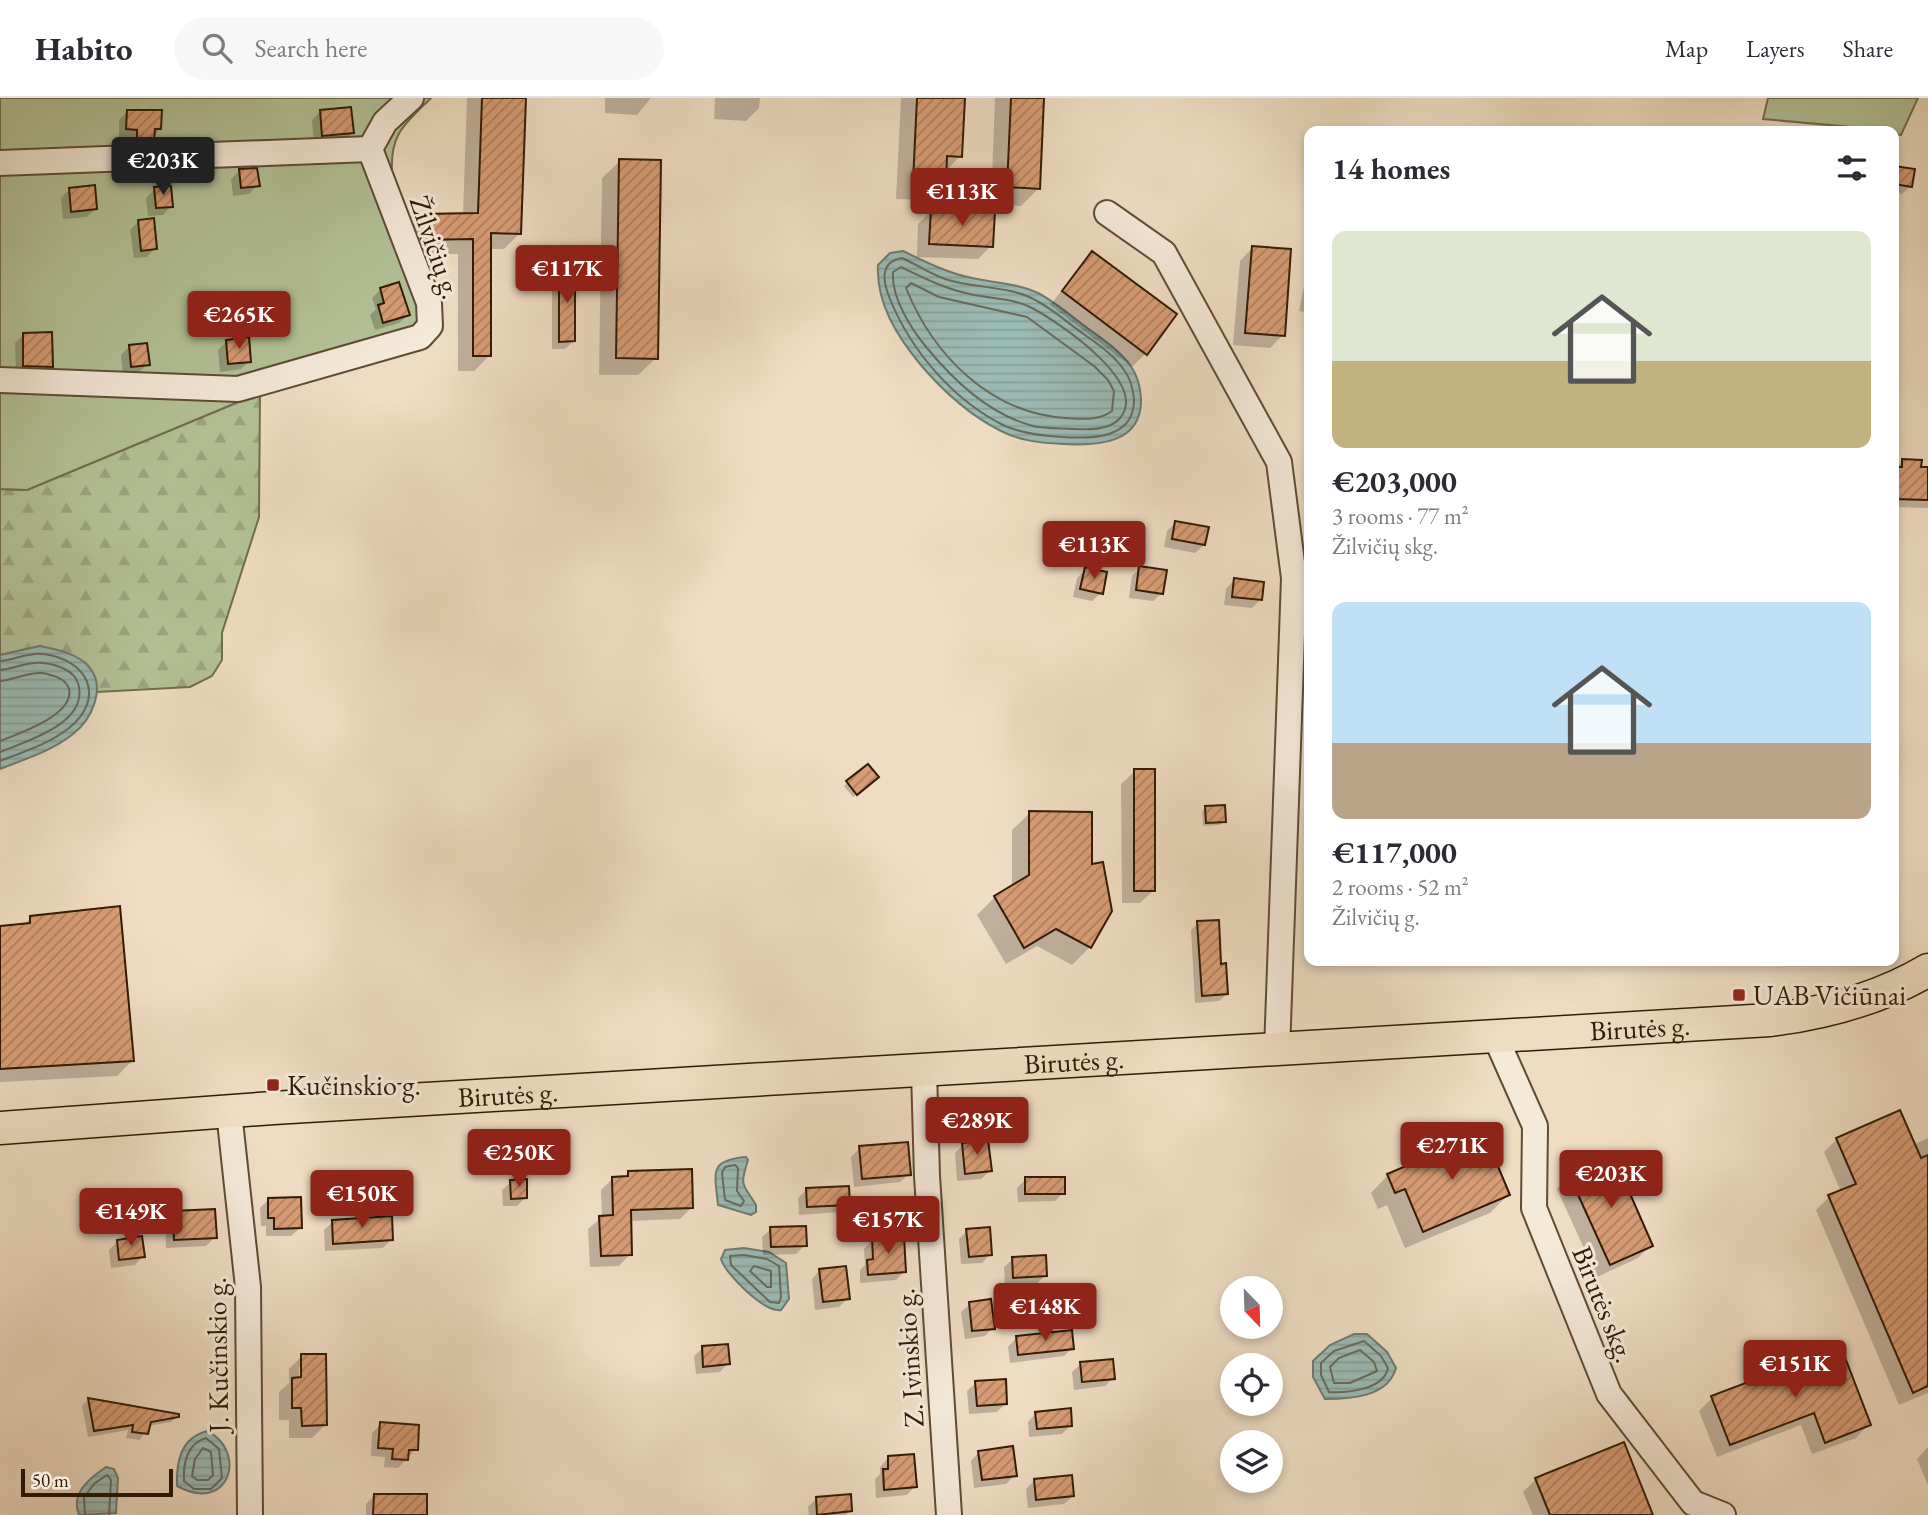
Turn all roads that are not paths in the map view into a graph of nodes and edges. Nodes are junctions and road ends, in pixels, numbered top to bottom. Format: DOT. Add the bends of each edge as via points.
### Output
graph roads {
  1 [pos="411,98"];
  2 [pos="370,149"];
  3 [pos="0,163"];
  4 [pos="1107,213"];
  5 [pos="0,380"];
  6 [pos="1928,970"];
  7 [pos="1495,1035"];
  8 [pos="1277,1051"];
  9 [pos="923,1071"];
  10 [pos="229,1112"];
  11 [pos="0,1128"];
  12 [pos="250,1515"];
  13 [pos="948,1515"];
  14 [pos="1723,1515"];
  1 -- 2 [label="street" via="385,122"];
  2 -- 3 [label="street"];
  2 -- 5 [label="street, Žilvičių g." via="429,303 430,326 420,337 238,389"];
  4 -- 8 [label="street" via="1164,253 1279,462 1294,578"];
  6 -- 7 [label="main road, Birutės g." via="1873,997 1807,1016"];
  7 -- 8 [label="main road, Birutės g."];
  7 -- 14 [label="street, Birutės skg." via="1535,1126 1534,1208 1608,1394 1693,1503"];
  8 -- 9 [label="main road, Birutės g."];
  9 -- 10 [label="main road, Birutės g."];
  9 -- 13 [label="street, Z. Ivinskio g."];
  10 -- 11 [label="main road, Birutės g."];
  10 -- 12 [label="street, J. Kučinskio g." via="248,1287"];
}
